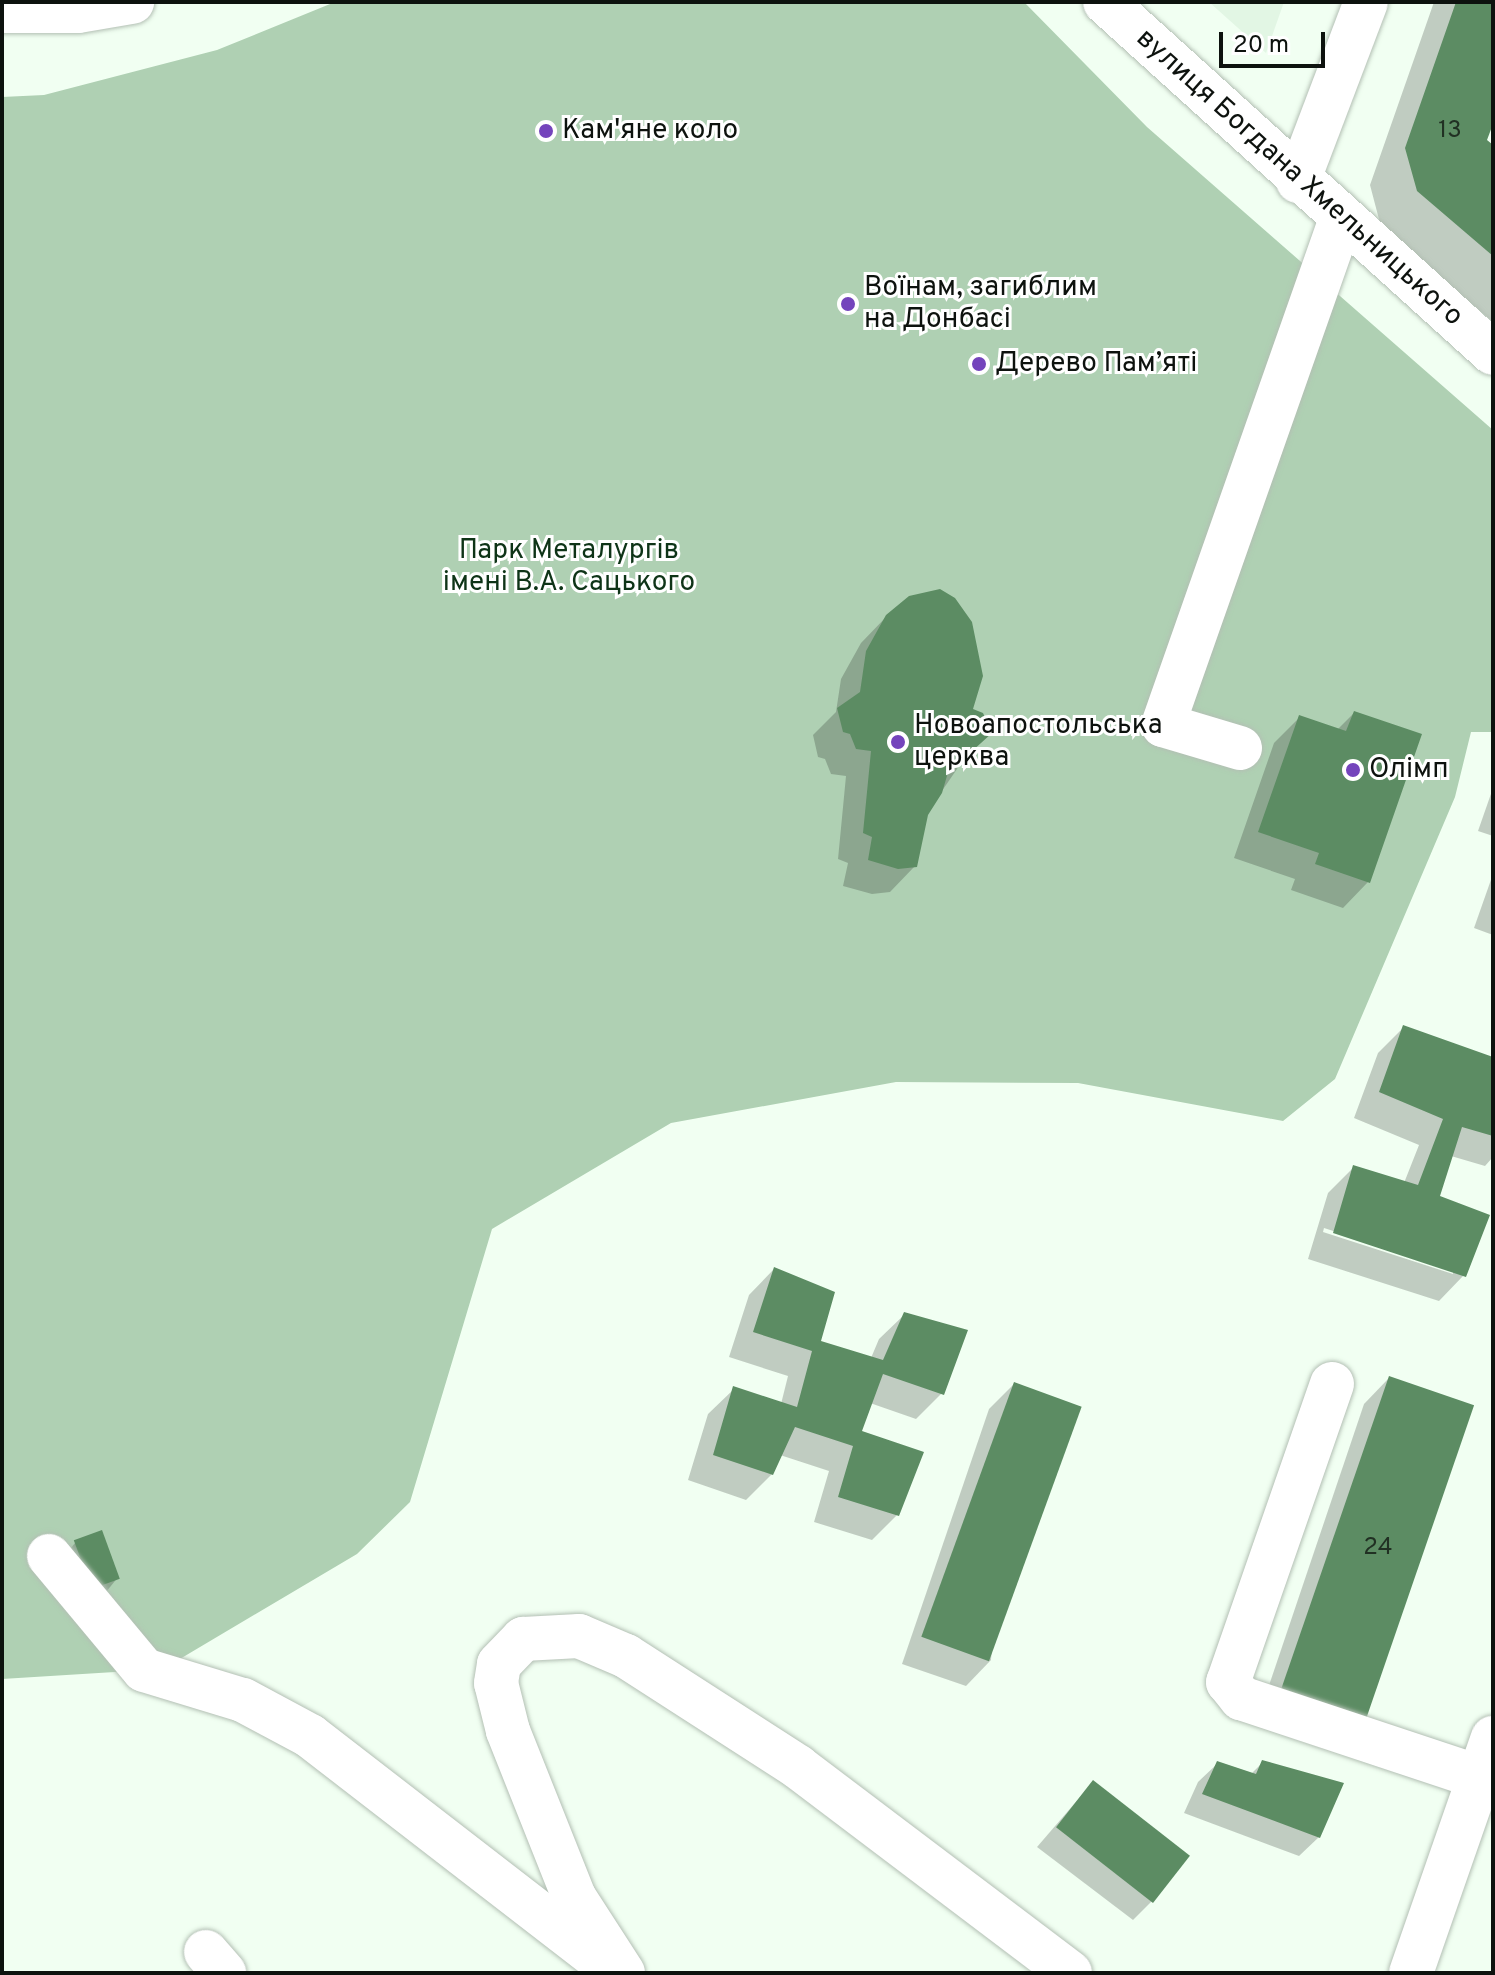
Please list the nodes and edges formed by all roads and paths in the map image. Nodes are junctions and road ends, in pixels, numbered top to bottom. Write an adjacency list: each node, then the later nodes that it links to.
1 (132, 2): 4 (street)
2 (1105, 2): 5 (street, вулиця Богдана Хмельницького)
3 (1366, 2): 5 (street)
4 (2, 11)
5 (1298, 181): 6 (street, вулиця Богдана Хмельницького)
6 (1341, 219): 7 (street, вулиця Богдана Хмельницького); 8 (street)
7 (1493, 353)
8 (1240, 748)
9 (1332, 1384): 11 (street)
10 (49, 1556): 12 (street)
11 (1484, 1781): 14 (street)
12 (620, 1973): 13 (street)
13 (1070, 1973)
14 (1411, 1973)

